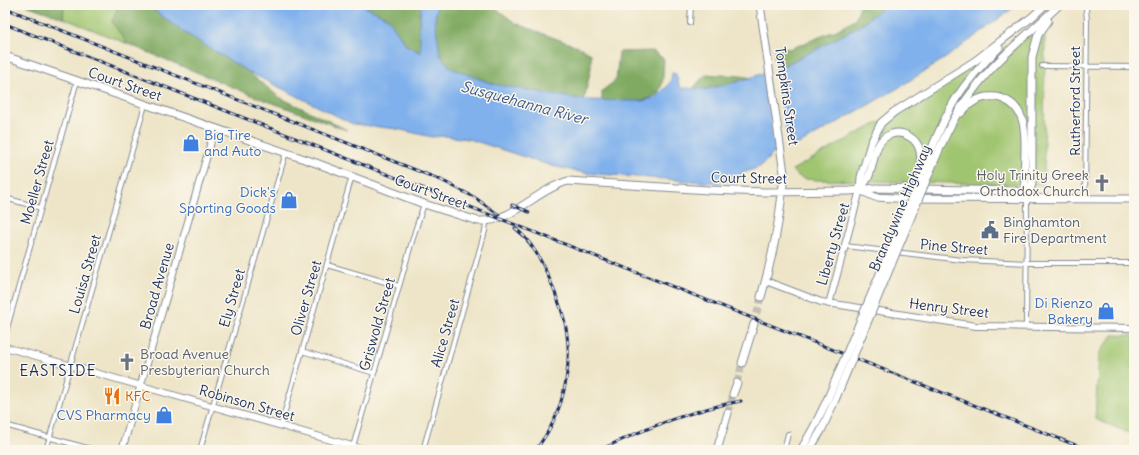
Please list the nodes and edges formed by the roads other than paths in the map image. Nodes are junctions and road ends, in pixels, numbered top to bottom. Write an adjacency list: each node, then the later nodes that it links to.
1 (691, 5): 7 (street)
2 (760, 5): 20 (main road, Tompkins Street)
3 (1045, 5): 6 (main road, Brandywine Highway)
4 (1060, 5): 15 (main road, Brandywine Highway); 22 (main road)
5 (1084, 5): 10 (street, Rutherford Street)
6 (1032, 17): 18 (main road, Brandywine Highway); 19 (main road)
7 (690, 23)
8 (5, 56): 12 (main road, Court Street)
9 (1042, 66): 10 (street)
10 (1086, 66): 11 (street); 23 (street, Rutherford Street)
11 (1134, 67)
12 (77, 82): 13 (main road, Court Street); 26 (street, Moeller Street)
13 (145, 105): 14 (main road, Court Street); 43 (street, Louisa Street)
14 (214, 128): 16 (main road, Court Street); 46 (street, Broad Avenue)
15 (939, 148): 18 (main road, Brandywine Highway); 22 (main road)
16 (286, 152): 17 (main road, Court Street); 48 (street, Ely Street)
17 (352, 176): 25 (main road, Court Street); 31 (street, Oliver Street)
18 (924, 176): 19 (main road); 63 (main road, Brandywine Highway, bridge); 64 (main road, Brandywine Highway, bridge)
19 (860, 190): 20 (main road, Court Street); 22 (main road, Court Street); 28 (street, Liberty Street)
20 (783, 192): 27 (main road, Court Street); 32 (main road, Tompkins Street)
21 (5, 198): 26 (street)
22 (1027, 198): 23 (main road, Court Street); 30 (street)
23 (1085, 198): 24 (main road, Court Street)
24 (1134, 199)
25 (424, 204): 27 (main road, Court Street); 33 (street, Griswold Street)
26 (41, 208): 39 (street, Moeller Street)
27 (486, 222): 60 (street, Alice Street)
28 (845, 246): 30 (street, Pine Street); 35 (street, Liberty Street)
29 (1134, 262): 30 (street, Pine Street)
30 (1027, 263): 37 (street)
31 (326, 265): 33 (street); 41 (street, Oliver Street)
32 (766, 281): 34 (main road, Tompkins Street); 35 (street, Henry Street)
33 (399, 286): 44 (street, Griswold Street)
34 (761, 297)
35 (829, 304): 37 (street, Henry Street)
36 (754, 324): 42 (main road)
37 (1026, 327): 38 (street, Henry Street)
38 (1134, 328)
39 (5, 335)
40 (5, 347): 43 (street, Robinson Street)
41 (302, 351): 44 (street); 51 (street, Oliver Street)
42 (742, 362)
43 (71, 366): 46 (street, Robinson Street); 53 (street, Louisa Street)
44 (374, 373): 54 (street, Griswold Street)
45 (736, 383): 47 (main road)
46 (140, 385): 48 (street, Robinson Street); 57 (street, Broad Avenue)
47 (733, 394)
48 (213, 406): 51 (street, Robinson Street); 58 (street, Ely Street)
49 (728, 413): 61 (main road)
50 (5, 425): 53 (street)
51 (281, 426): 54 (street, Robinson Street)
52 (788, 434): 62 (street)
53 (50, 437): 55 (street, Louisa Street); 56 (street)
54 (353, 448): 59 (street, Robinson Street)
55 (46, 450)
56 (94, 450)
57 (122, 450)
58 (200, 450)
59 (366, 450)
60 (422, 450)
61 (717, 450)
62 (784, 450)
63 (801, 450)
64 (809, 450)

